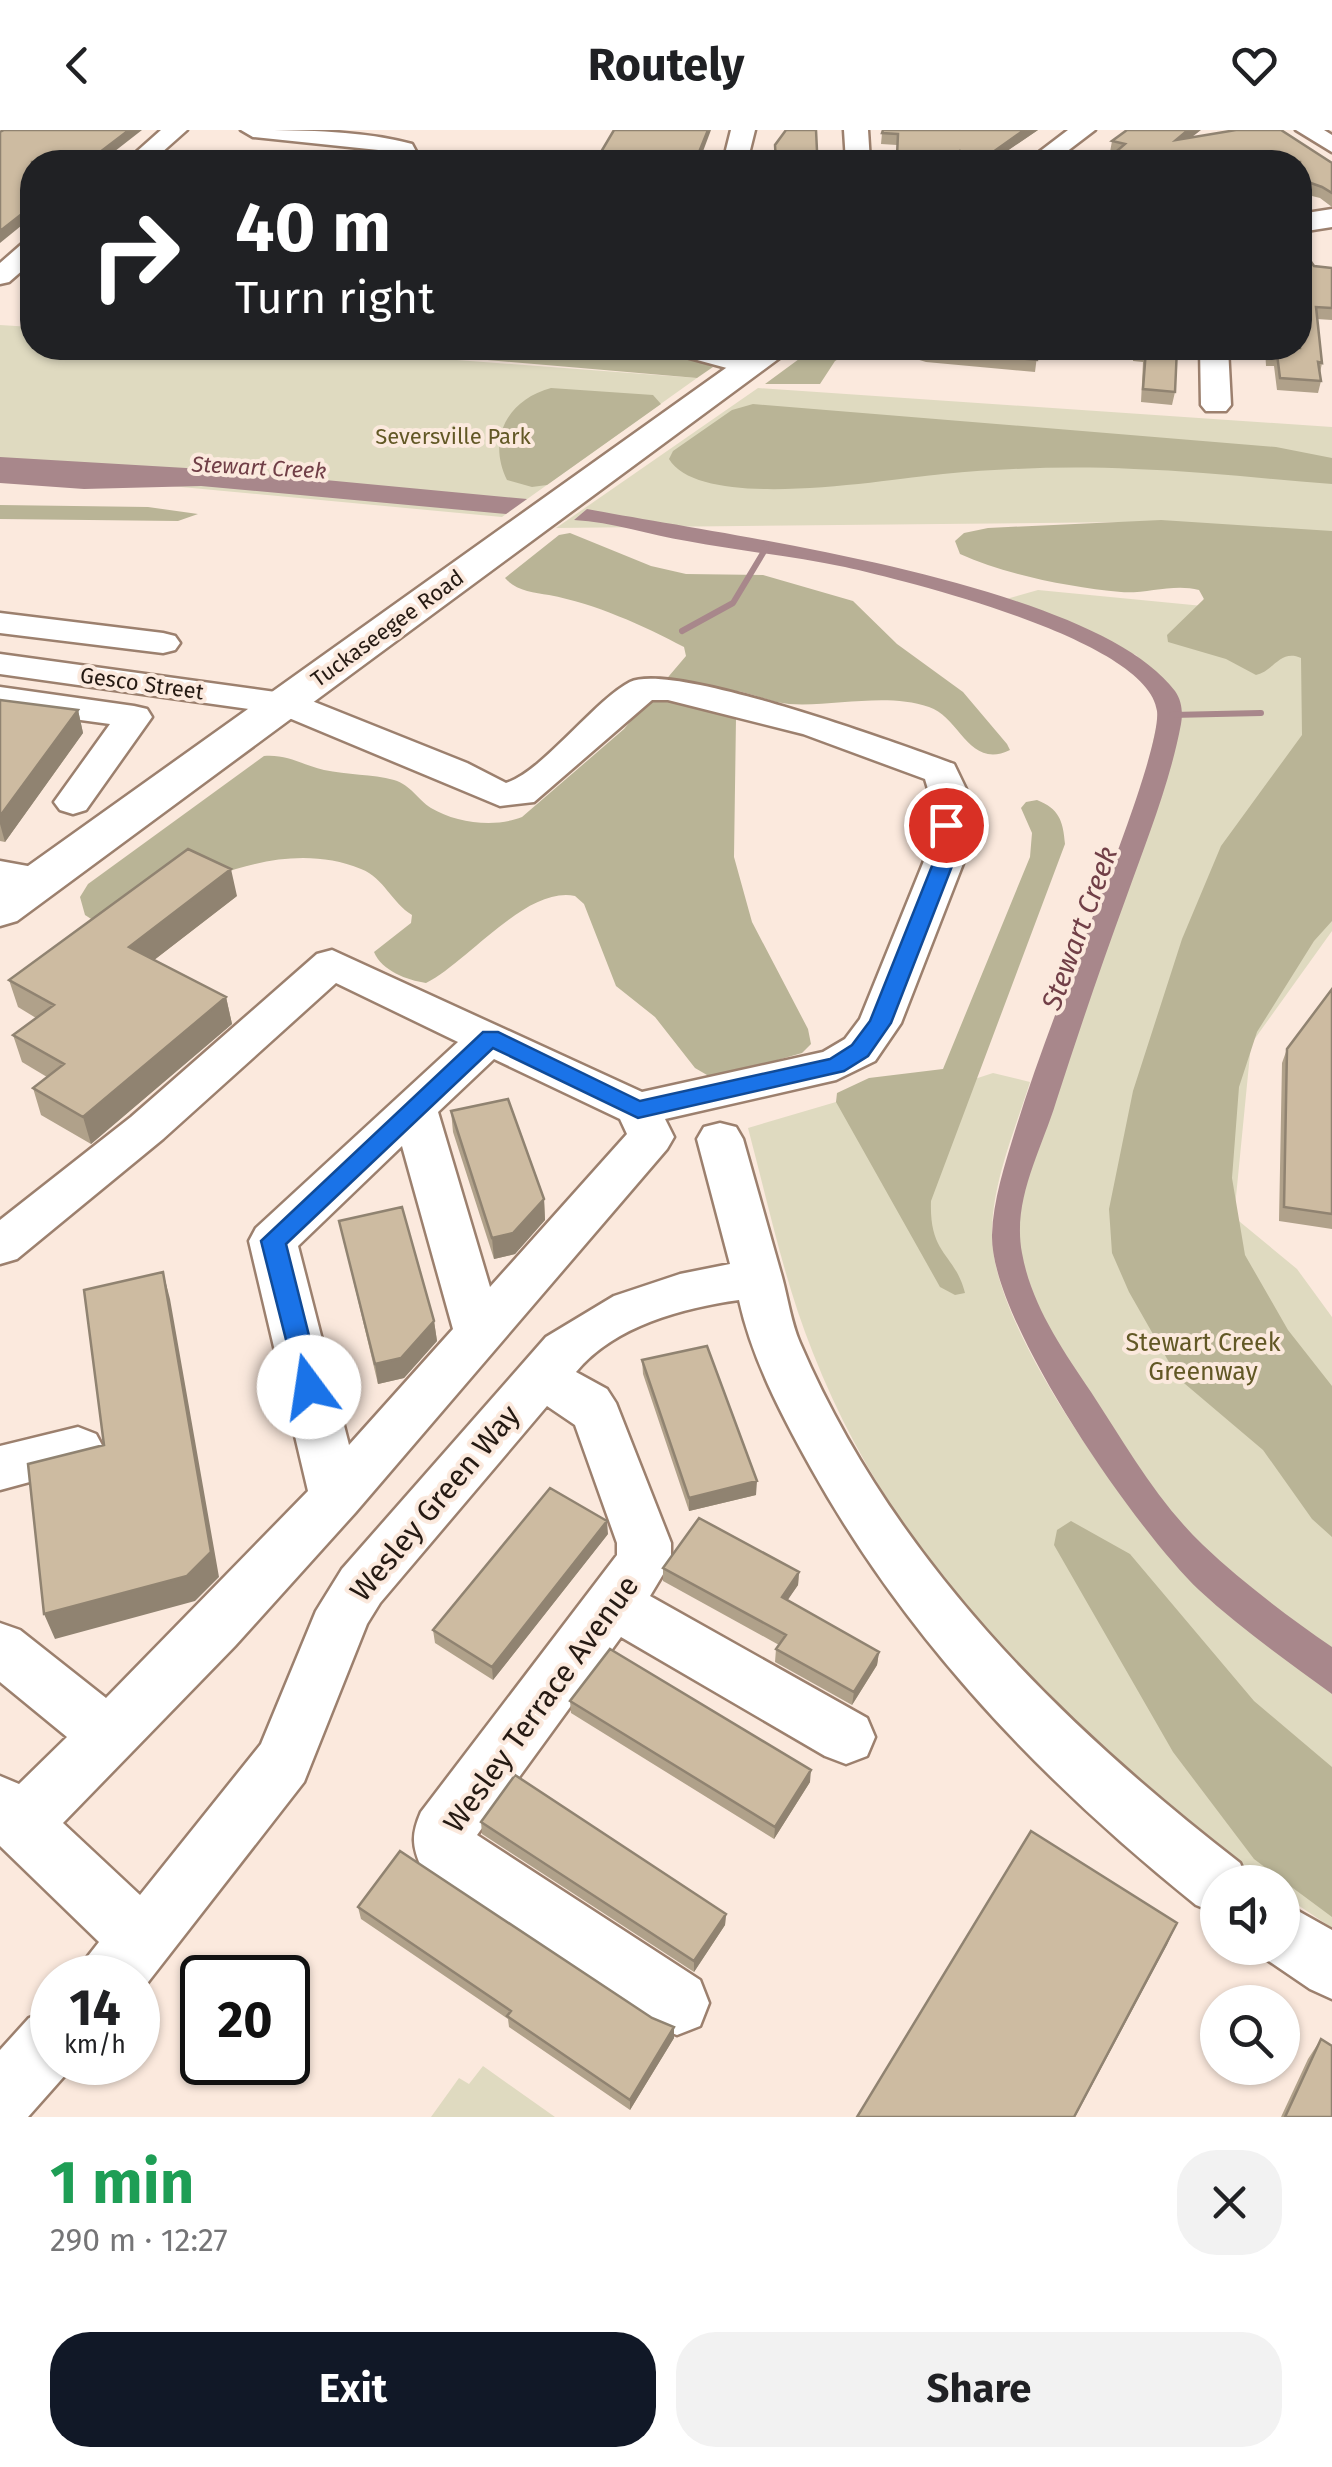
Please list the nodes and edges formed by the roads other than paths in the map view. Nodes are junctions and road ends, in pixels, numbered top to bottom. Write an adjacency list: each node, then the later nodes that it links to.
1 (175, 130): 6 (street)
2 (252, 130): 7 (street)
3 (1083, 130): 8 (street)
4 (1308, 130): 5 (street)
5 (1332, 145)
6 (151, 150)
7 (404, 150)
8 (1055, 150)
9 (20, 261): 10 (street)
10 (0, 276)
11 (1214, 360): 13 (street)
12 (754, 363): 18 (main road, Tuckaseegee Road)
13 (1216, 406)
14 (0, 623): 15 (street)
15 (163, 642)
16 (0, 664): 18 (street, Gesco Street)
17 (0, 698): 19 (street)
18 (284, 703): 20 (main road, Tuckaseegee Road); 24 (street, Gesco Street)
19 (73, 802)
20 (20, 877): 21 (main road, Tuckaseegee Road)
21 (0, 910)
22 (490, 1037): 23 (street); 24 (street); 26 (street)
23 (414, 1108): 28 (street); 32 (street)
24 (638, 1110): 28 (street)
25 (720, 1139): 27 (street)
26 (0, 1246)
27 (758, 1279): 29 (street, Wesley Green Way); 38 (street)
28 (480, 1334): 32 (street)
29 (542, 1378): 33 (street, Wesley Terrace Avenue); 41 (street, Wesley Green Way)
30 (78, 1449): 31 (street)
31 (0, 1468)
32 (336, 1497): 35 (street)
33 (614, 1604): 36 (street); 43 (street, Wesley Terrace Avenue)
34 (0, 1648): 35 (street)
35 (109, 1736): 37 (street)
36 (846, 1736)
37 (10, 1815): 40 (street)
38 (1200, 1871)
39 (1300, 1946): 42 (street)
40 (124, 1955)
41 (130, 1955)
42 (1332, 1968)
43 (677, 2004)
44 (30, 2066): 45 (street)
45 (0, 2099)

